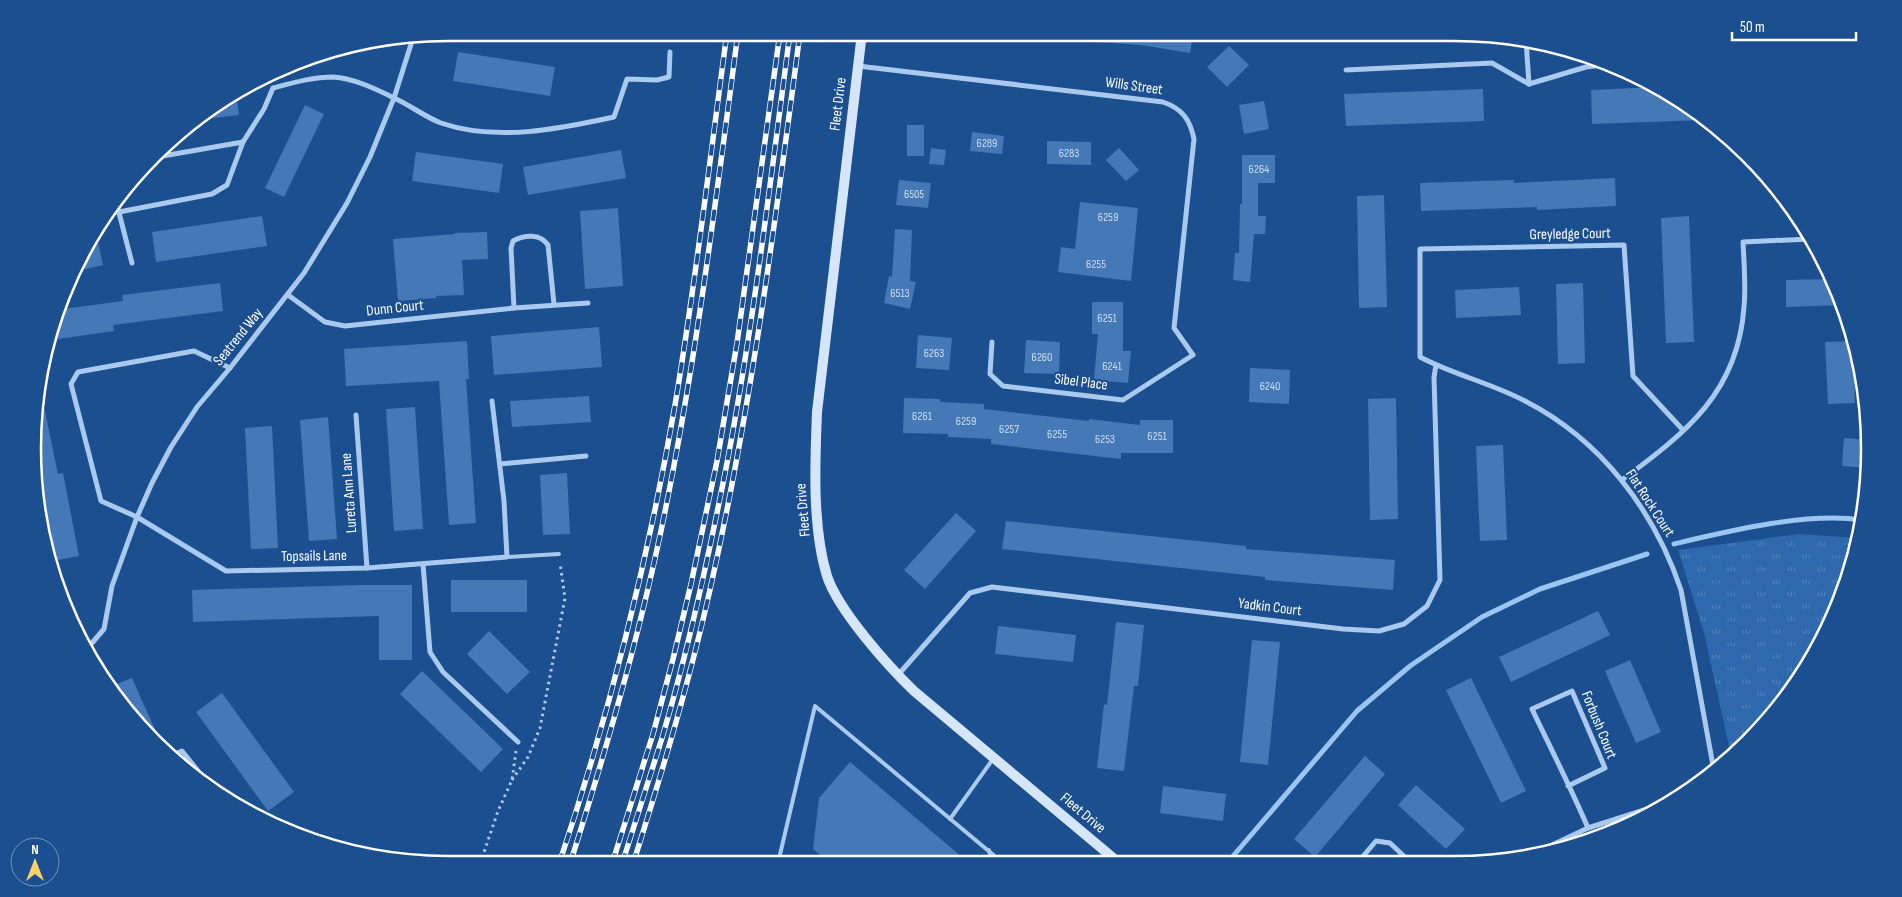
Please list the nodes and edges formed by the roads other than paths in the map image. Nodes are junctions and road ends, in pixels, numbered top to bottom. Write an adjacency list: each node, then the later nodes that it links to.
1 (861, 41): 5 (street, Fleet Drive)
2 (411, 43): 9 (street, Seatrend Way)
3 (1526, 48): 8 (street)
4 (670, 52): 9 (street)
5 (858, 66): 20 (street, Wills Street); 36 (street, Fleet Drive)
6 (1593, 66): 8 (street)
7 (1346, 70): 8 (street)
8 (1528, 84)
9 (394, 98): 10 (street); 15 (street, Seatrend Way)
10 (243, 142): 11 (street); 12 (street)
11 (167, 155)
12 (119, 212): 14 (street)
13 (1803, 239): 26 (street)
14 (132, 263)
15 (288, 295): 18 (street, Dunn Court); 23 (street, Seatrend Way)
16 (588, 303): 17 (street, Dunn Court)
17 (554, 304): 18 (street, Dunn Court); 18 (street)
18 (514, 308)
19 (992, 342): 20 (street, Sibel Place)
20 (1193, 355)
21 (1420, 357): 22 (street, Flat Rock Court); 26 (street, Greyledge Court)
22 (1436, 365): 29 (street, Flat Rock Court); 36 (street, Yadkin Court)
23 (230, 368): 30 (street, Seatrend Way); 30 (street, Topsails Lane)
24 (492, 401): 28 (street)
25 (356, 415): 34 (street, Lureta Ann Lane)
26 (1683, 430): 29 (street)
27 (586, 456): 28 (street)
28 (500, 464): 32 (street)
29 (1622, 480): 40 (street, Flat Rock Court)
30 (137, 517): 34 (street, Topsails Lane); 35 (street, Seatrend Way)
31 (559, 554): 32 (lane)
32 (507, 558): 33 (street, Topsails Lane)
33 (423, 564): 34 (street, Topsails Lane); 37 (street)
34 (367, 568)
35 (91, 644)
36 (898, 675): 39 (street, Fleet Drive)
37 (518, 742)
38 (178, 753): 41 (street)
39 (994, 757): 44 (lane); 51 (street, Fleet Drive)
40 (1712, 763)
41 (195, 767)
42 (1568, 786): 42 (street, Forbush Court); 45 (street, Forbush Court)
43 (1637, 812): 45 (street)
44 (950, 819): 47 (lane); 48 (lane)
45 (1588, 828): 46 (street)
46 (1558, 842)
47 (988, 850): 49 (lane); 50 (lane)
48 (780, 856)
49 (990, 856)
50 (995, 856)
51 (1111, 856)
52 (1363, 856): 53 (street)
53 (1403, 856)

